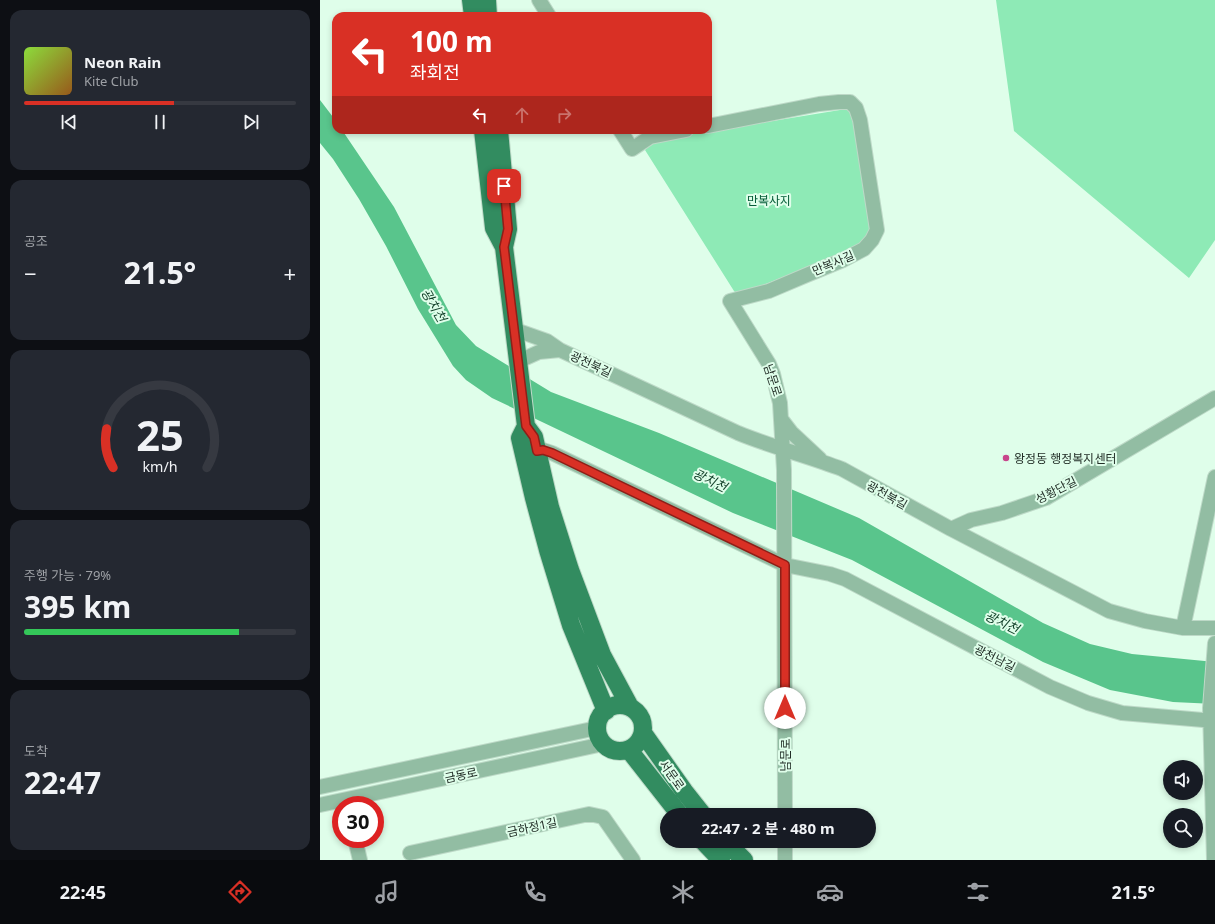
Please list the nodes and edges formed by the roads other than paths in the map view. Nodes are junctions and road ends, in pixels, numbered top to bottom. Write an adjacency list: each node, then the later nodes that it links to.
1 (471, 0): 4 (main road)
2 (487, 0): 5 (main road)
3 (539, 0): 6 (street)
4 (472, 12)
5 (488, 12)
6 (546, 12)
7 (712, 125): 13 (street, 만복사길)
8 (484, 134): 12 (main road)
9 (499, 134): 12 (main road)
10 (623, 134): 11 (street)
11 (665, 134)
12 (504, 247): 14 (main road)
13 (730, 301): 18 (street, 남문로)
14 (513, 329): 15 (street, 광천북길); 16 (main road)
15 (560, 350): 16 (street, 광천북길); 20 (street, 광천북길)
16 (518, 364): 19 (main road)
17 (1215, 398): 24 (street, 성황단길)
18 (781, 419): 20 (street, 남문로); 22 (street)
19 (526, 426): 21 (main road); 26 (main road)
20 (783, 449): 22 (street, 광천북길); 25 (street, 남문로)
21 (537, 451): 25 (street, 광천남길); 26 (main road)
22 (823, 462): 24 (street, 광천북길)
23 (1215, 477): 27 (street)
24 (951, 529): 27 (street, 광천북길)
25 (785, 558): 32 (street, 광천남길); 42 (street, 남문로)
26 (562, 572): 30 (main road); 31 (main road)
27 (1183, 628): 28 (street, 광천북길)
28 (1215, 628)
29 (1215, 643): 32 (street)
30 (630, 707): 31 (main road); 33 (main road)
31 (606, 711): 34 (main road)
32 (1212, 717): 51 (street)
33 (643, 733): 35 (main road); 41 (main road, 서문로)
34 (600, 736): 35 (main road); 36 (street, 금동로); 37 (street, 금동로)
35 (629, 750): 40 (main road, 서문로)
36 (320, 787)
37 (372, 796)
38 (332, 804): 39 (street, 금동로)
39 (320, 805)
40 (675, 808)
41 (697, 808)
42 (785, 808)
43 (357, 848): 47 (street)
44 (710, 848): 49 (main road)
45 (732, 848): 50 (main road)
46 (410, 854): 48 (street, 금하정1길)
47 (360, 860)
48 (633, 860)
49 (721, 860)
50 (744, 860)
51 (1214, 860)

